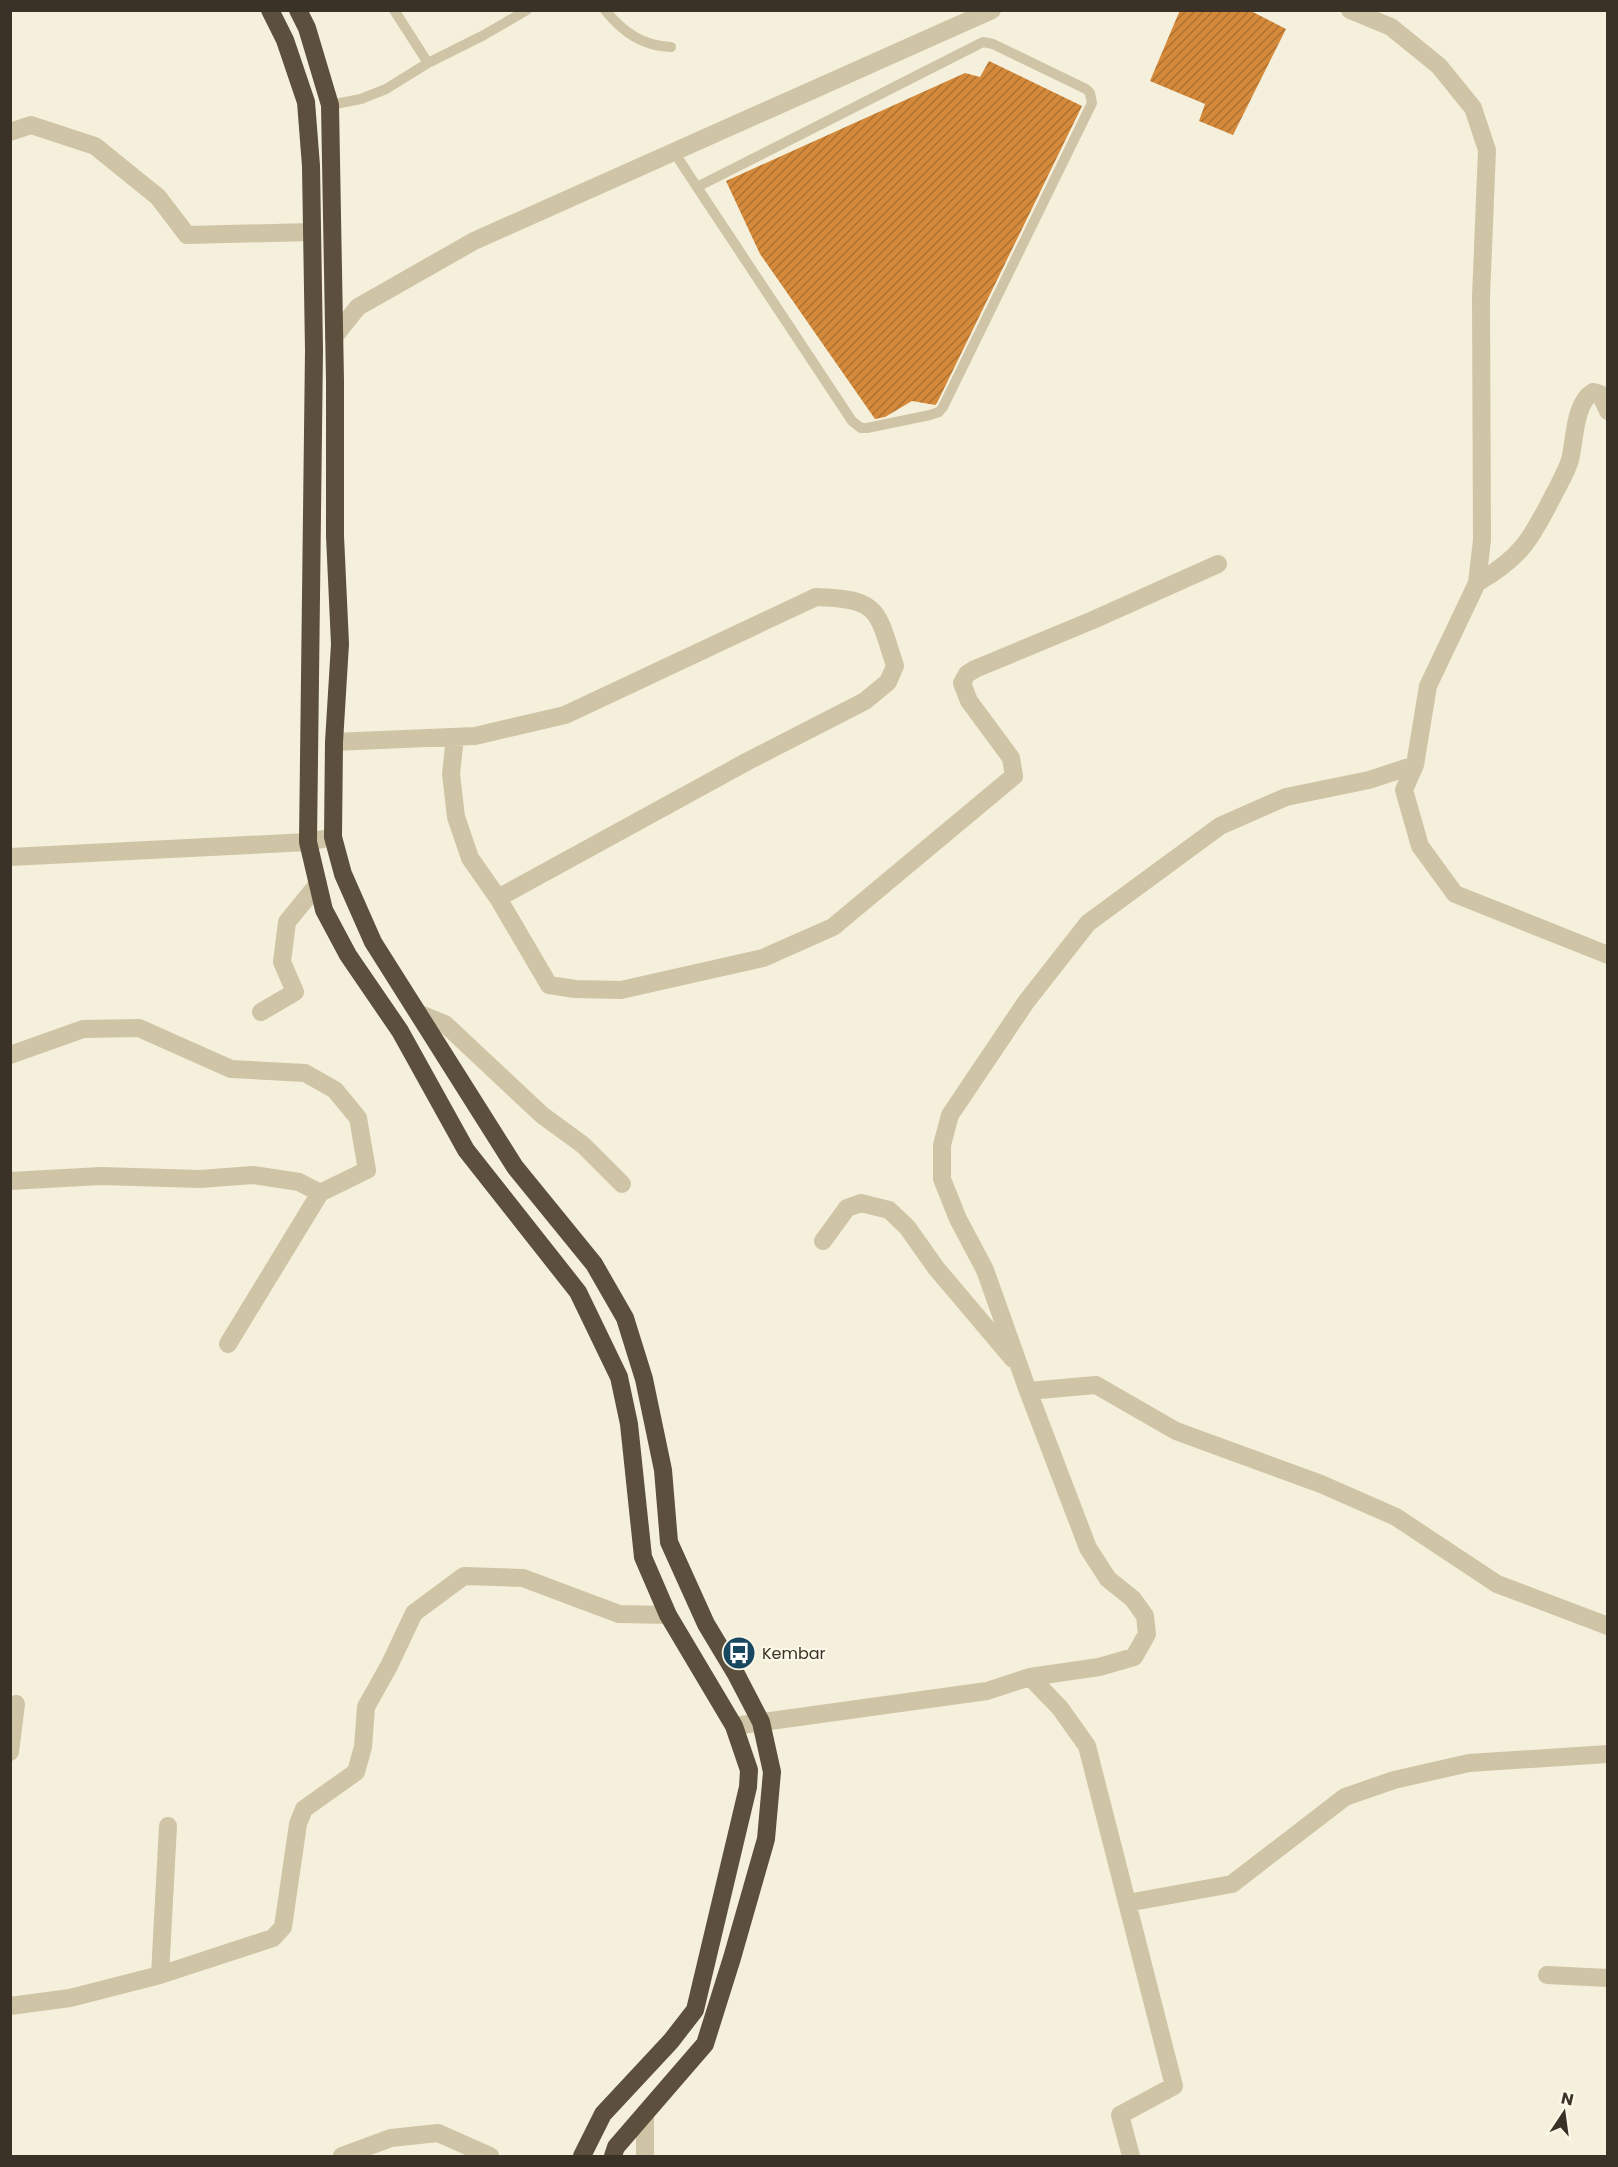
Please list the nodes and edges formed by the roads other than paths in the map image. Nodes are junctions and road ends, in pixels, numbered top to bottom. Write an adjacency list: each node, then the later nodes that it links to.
1 (270, 10): 14 (highway)
2 (298, 10): 10 (highway)
3 (394, 10): 9 (lane)
4 (527, 10): 9 (lane)
5 (605, 10): 8 (lane)
6 (992, 10): 12 (street)
7 (1350, 10): 18 (street)
8 (671, 47)
9 (428, 63): 10 (lane)
10 (330, 105): 15 (highway)
11 (10, 132): 14 (street)
12 (674, 152): 13 (lane); 15 (street)
13 (697, 187): 13 (lane)
14 (311, 232): 23 (highway)
15 (334, 337): 20 (highway)
16 (1608, 411): 18 (street)
17 (1218, 564): 26 (street)
18 (1478, 583): 21 (street)
19 (455, 737): 20 (street); 26 (street); 26 (street)
20 (334, 742): 22 (highway)
21 (1415, 765): 27 (street); 36 (street)
22 (333, 837): 23 (street); 29 (highway)
23 (308, 842): 24 (street); 25 (highway)
24 (10, 857)
25 (318, 884): 28 (street); 38 (highway)
26 (498, 898)
27 (1608, 955)
28 (261, 1012)
29 (418, 1012): 32 (street); 42 (highway)
30 (10, 1055): 33 (street)
31 (10, 1181): 33 (street)
32 (622, 1184)
33 (320, 1192): 35 (street)
34 (823, 1241): 36 (street)
35 (228, 1344)
36 (1020, 1367): 37 (street)
37 (1028, 1391): 39 (street); 40 (street)
38 (668, 1615): 43 (highway); 48 (street)
39 (1608, 1626)
40 (1030, 1677): 42 (street); 47 (street)
41 (16, 1704): 44 (street)
42 (761, 1722): 43 (street); 52 (highway)
43 (734, 1726): 55 (highway)
44 (10, 1752)
45 (1608, 1755): 47 (street)
46 (168, 1826): 48 (street)
47 (1127, 1903): 58 (street)
48 (160, 1975): 51 (street)
49 (1547, 1975): 50 (street)
50 (1608, 1978)
51 (10, 2006)
52 (645, 2113): 56 (highway); 57 (street)
53 (342, 2157): 54 (street)
54 (490, 2157)
55 (582, 2157)
56 (613, 2157)
57 (645, 2157)
58 (1131, 2157)

